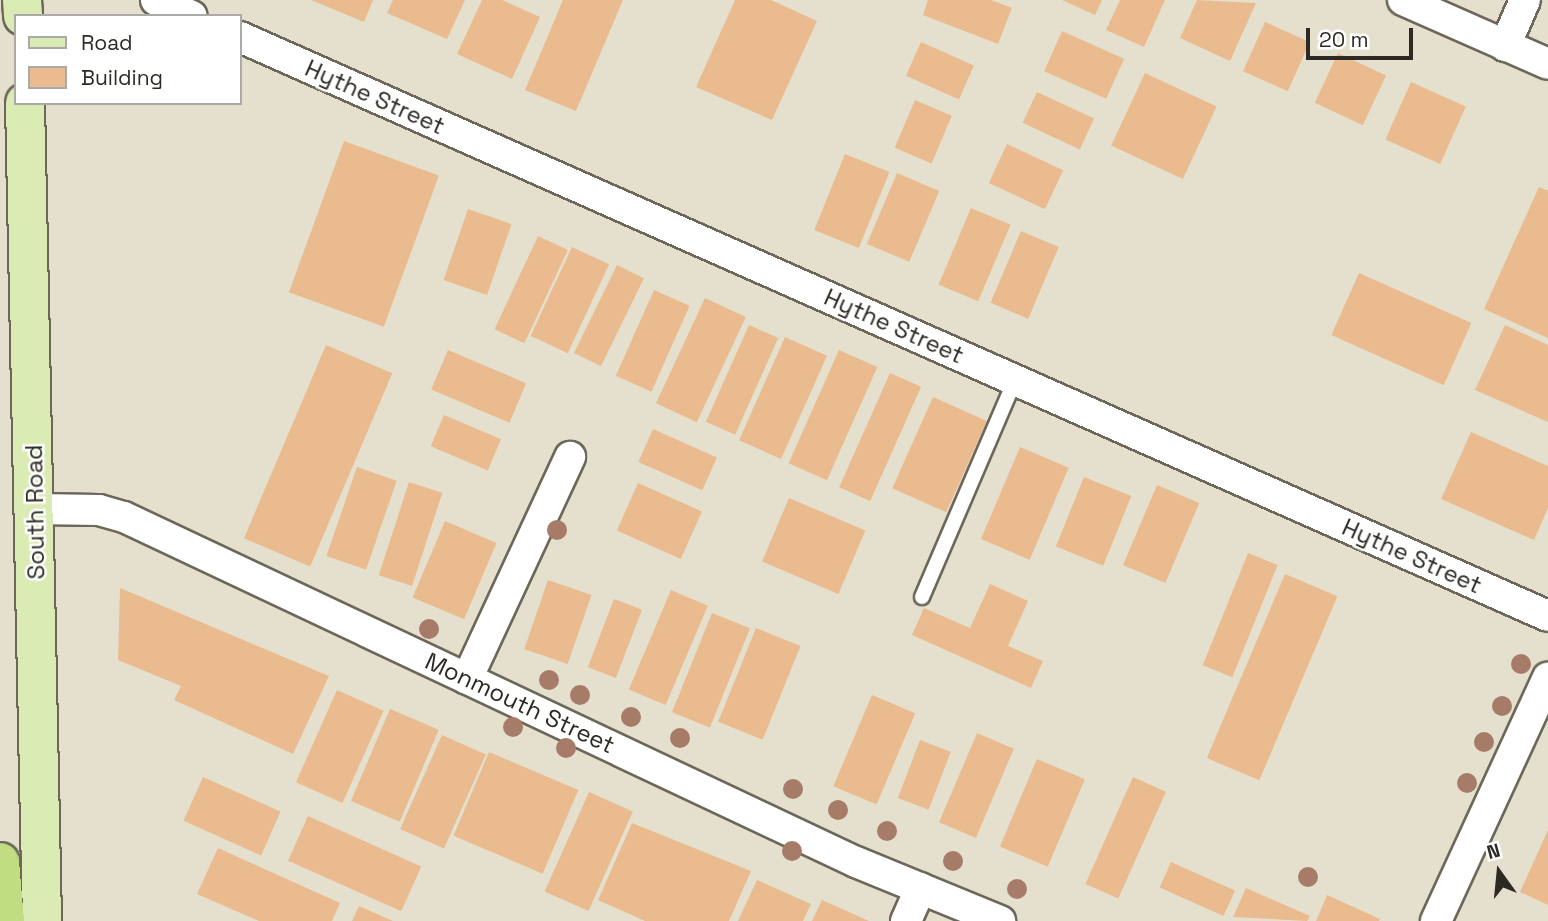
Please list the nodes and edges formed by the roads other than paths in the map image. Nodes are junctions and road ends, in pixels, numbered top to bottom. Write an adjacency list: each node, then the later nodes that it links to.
1 (156, 0): 4 (street)
2 (1403, 0): 6 (street)
3 (1525, 0): 6 (street)
4 (188, 14)
5 (242, 38): 9 (street, Hythe Street)
6 (1506, 46): 7 (street)
7 (1548, 64)
8 (25, 105): 11 (main road, South Road)
9 (1015, 380): 12 (lane); 13 (street, Hythe Street)
10 (570, 457): 15 (street)
11 (35, 509): 15 (street, Monmouth Street); 19 (main road, South Road)
12 (922, 597)
13 (1548, 616)
14 (1548, 677): 22 (street)
15 (467, 679): 17 (street, Monmouth Street)
16 (0, 862): 18 (highway)
17 (921, 888): 20 (street); 21 (street, Monmouth Street)
18 (5, 921)
19 (42, 921)
20 (906, 921)
21 (1000, 921)
22 (1436, 921)

